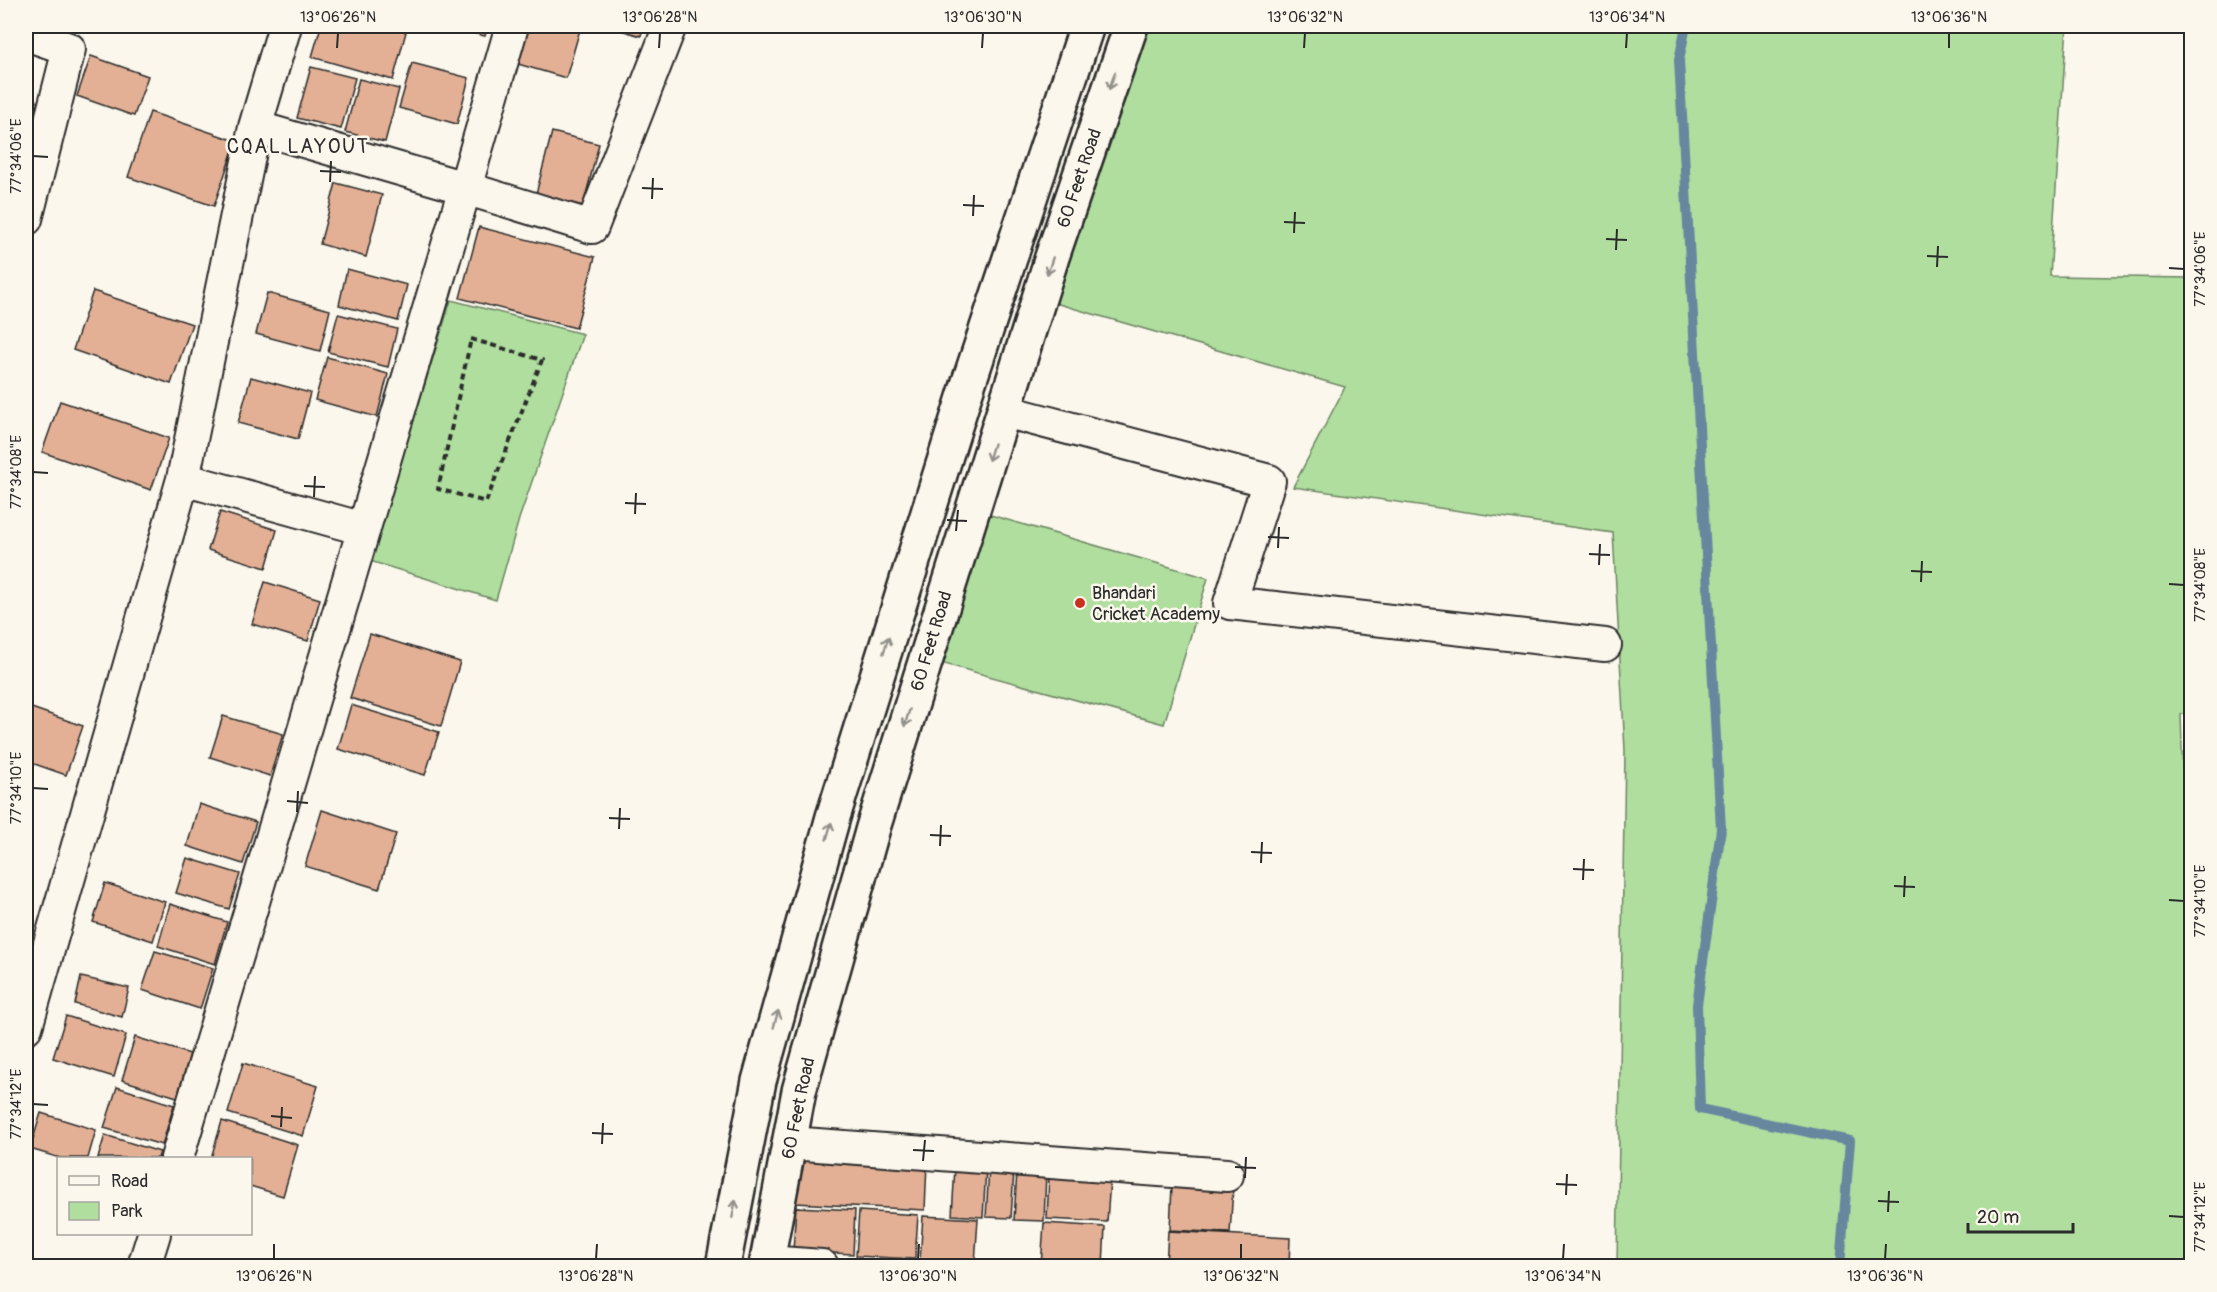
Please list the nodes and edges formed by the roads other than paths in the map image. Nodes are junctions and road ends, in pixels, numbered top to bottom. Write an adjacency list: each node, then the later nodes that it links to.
1 (285, 26): 8 (street)
2 (512, 26): 9 (street)
3 (670, 26): 9 (street)
4 (1087, 26): 22 (street, one-way to 4)
5 (1131, 26): 11 (street, 60 Feet Road, one-way to 11)
6 (26, 34): 7 (street)
7 (72, 37): 10 (street)
8 (255, 127): 9 (street); 12 (street)
9 (465, 188): 13 (street)
10 (26, 219)
11 (1004, 411): 14 (street); 16 (street, 60 Feet Road, one-way to 16)
12 (183, 479): 13 (street); 15 (street)
13 (364, 529): 17 (street)
14 (1605, 645)
15 (26, 1027)
16 (790, 1143): 18 (street); 20 (street, 60 Feet Road)
17 (177, 1157)
18 (1227, 1174)
19 (153, 1235): 21 (street)
20 (766, 1264): 23 (street)
21 (144, 1266)
22 (723, 1266)
23 (822, 1266)

